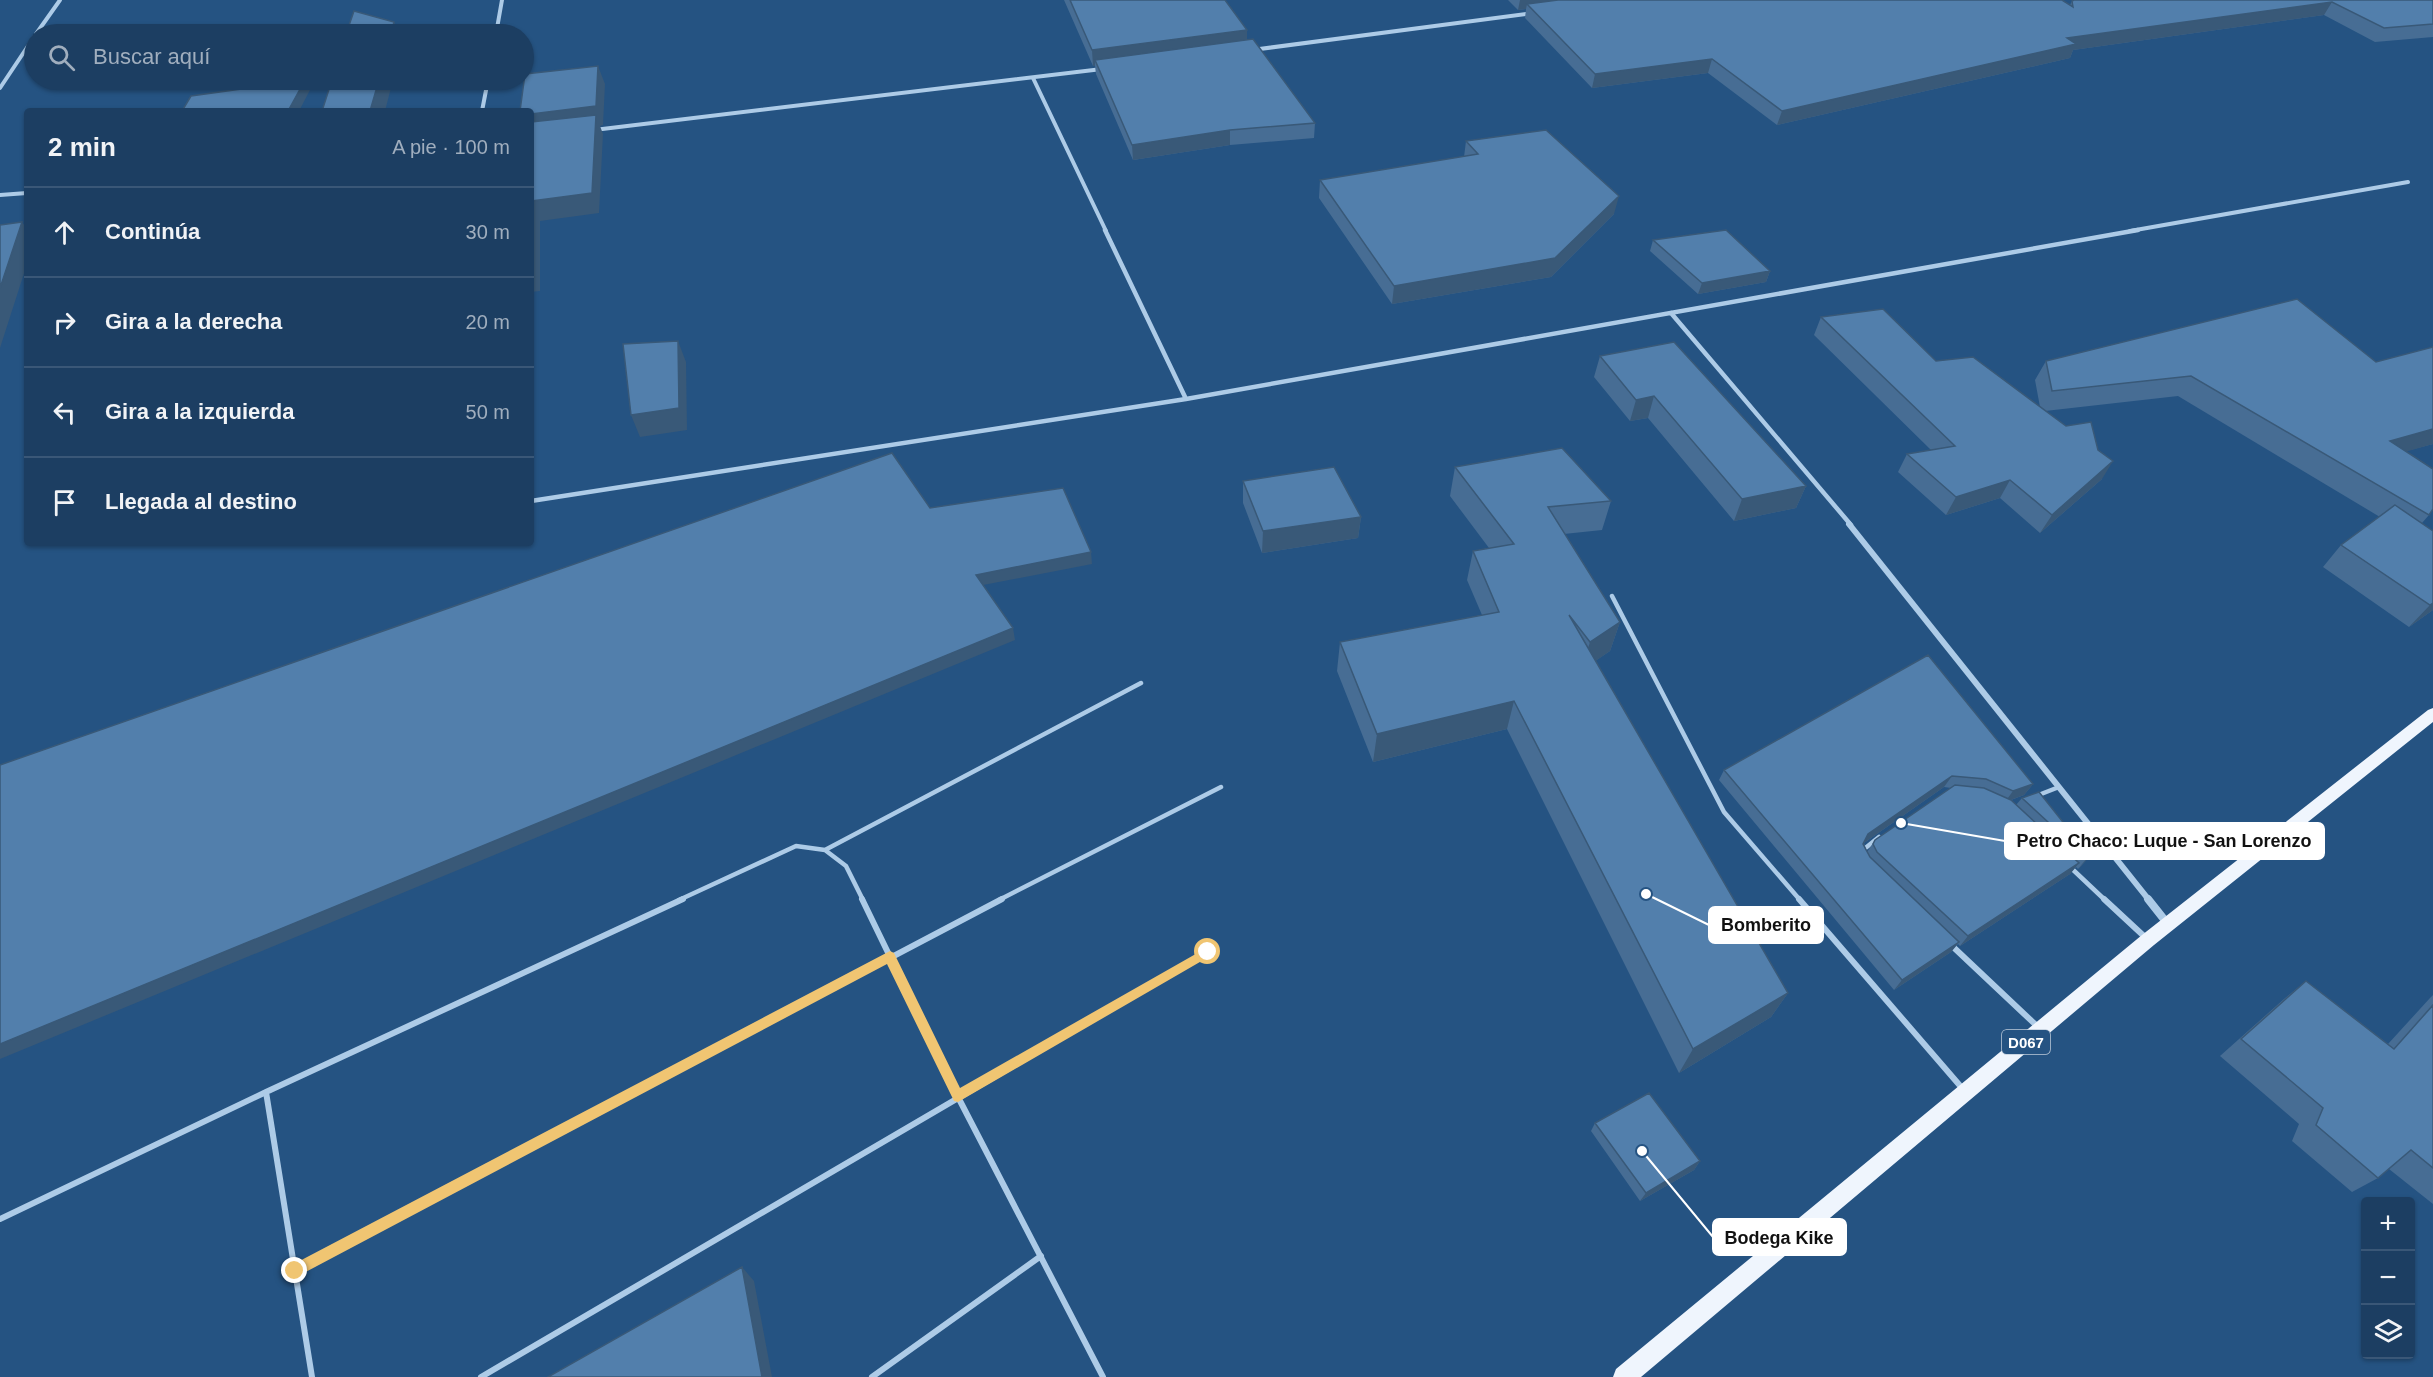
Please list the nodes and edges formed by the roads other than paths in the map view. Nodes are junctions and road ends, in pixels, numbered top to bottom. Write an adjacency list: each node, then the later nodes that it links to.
1 (60, 0): 4 (street)
2 (502, 0): 5 (street)
3 (1536, 12): 6 (street)
4 (43, 24)
5 (498, 24)
6 (1244, 51)
7 (24, 52): 10 (street)
8 (1103, 69): 9 (street)
9 (1033, 78): 13 (street); 18 (street)
10 (0, 88)
11 (486, 90): 12 (street)
12 (483, 108)
13 (589, 131)
14 (2408, 182): 17 (street)
15 (24, 193): 16 (street)
16 (0, 195)
17 (1671, 313): 18 (street); 24 (street)
18 (1186, 399): 19 (street)
19 (534, 501)
20 (1612, 596): 37 (lane)
21 (1141, 683): 27 (lane)
22 (2433, 714): 30 (main road, D067)
23 (1221, 787): 34 (lane)
24 (2059, 787): 25 (lane); 30 (street)
25 (2027, 799)
26 (1883, 835): 28 (lane)
27 (825, 850): 34 (lane); 36 (lane)
28 (1862, 854)
29 (2064, 862): 32 (lane)
30 (2168, 924): 32 (main road, D067)
31 (1941, 935): 35 (lane)
32 (2148, 940): 35 (main road, D067)
33 (1208, 952): 38 (lane)
34 (890, 957): 38 (lane); 41 (lane)
35 (2041, 1030): 37 (main road, D067)
36 (266, 1092): 39 (lane); 41 (lane)
37 (1966, 1092): 46 (main road, D067)
38 (958, 1096): 40 (lane); 43 (lane)
39 (0, 1220)
40 (1041, 1256): 44 (lane); 45 (lane)
41 (295, 1271): 42 (lane)
42 (312, 1377)
43 (481, 1377)
44 (872, 1377)
45 (1103, 1377)
46 (1624, 1377)

